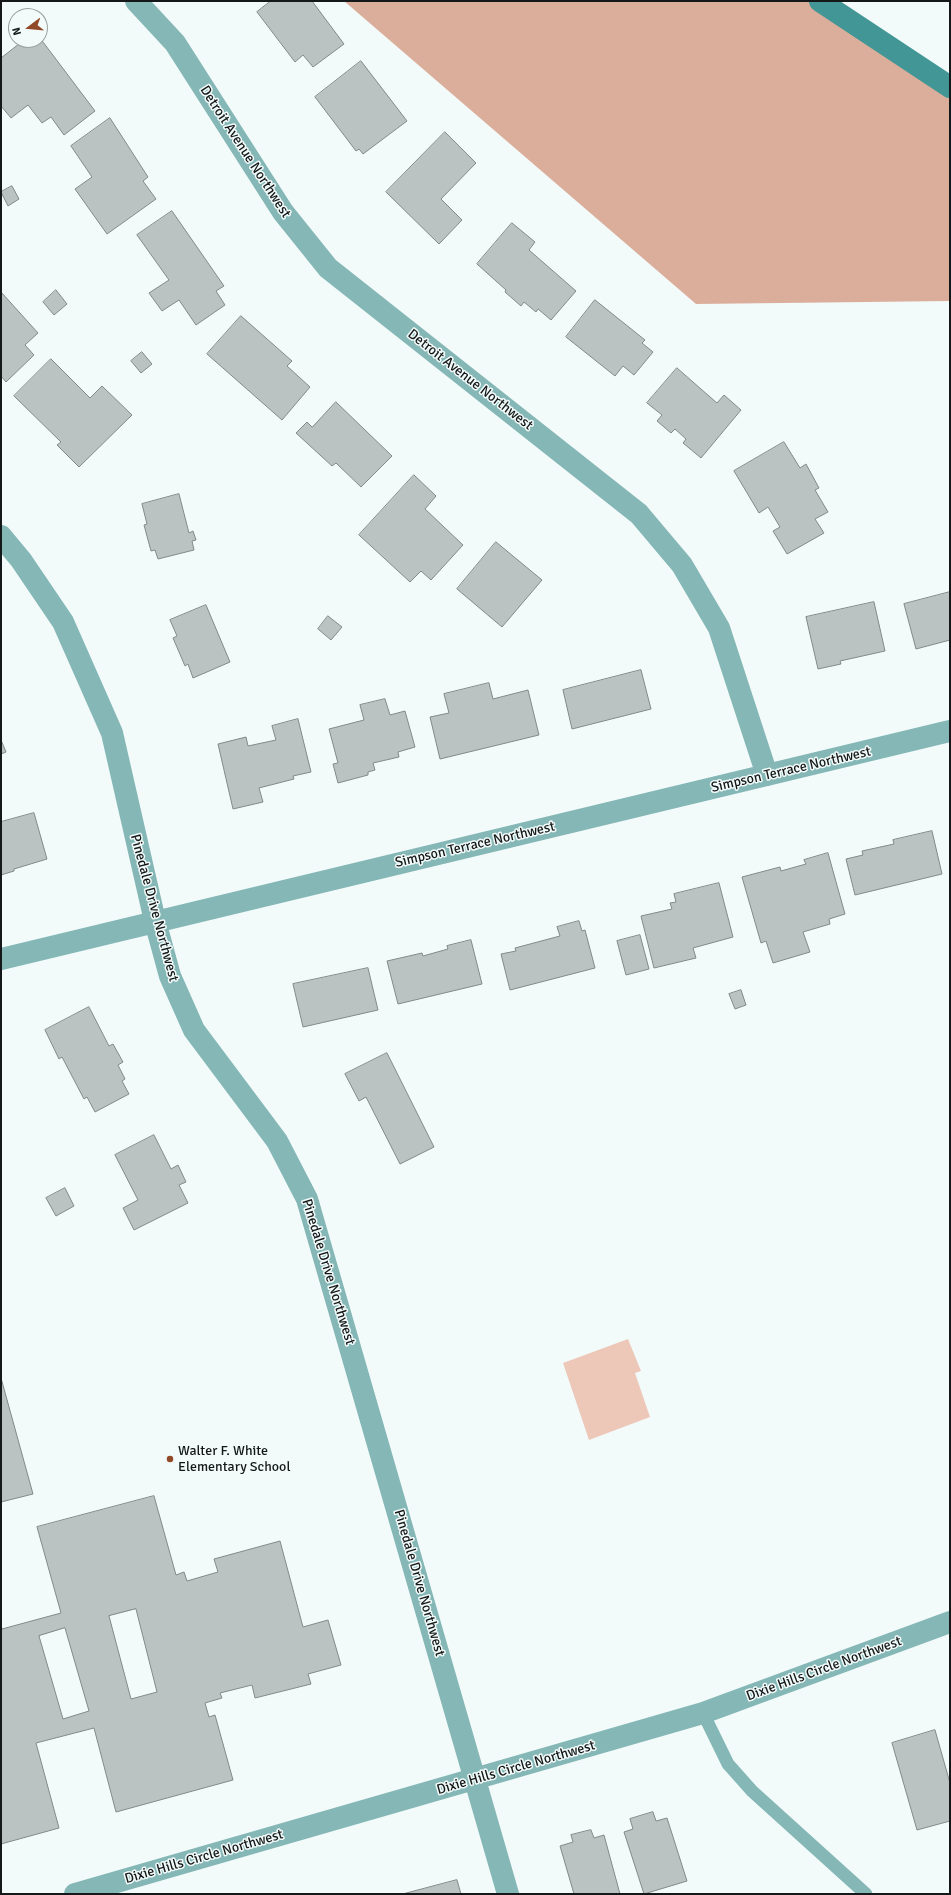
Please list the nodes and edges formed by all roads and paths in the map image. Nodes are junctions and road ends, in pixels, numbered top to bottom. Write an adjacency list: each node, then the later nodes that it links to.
1 (136, 1): 6 (street, Detroit Avenue Northwest)
2 (820, 1): 3 (main road)
3 (950, 87)
4 (1, 536): 7 (street, Pinedale Drive Northwest)
5 (950, 731): 6 (street, Simpson Terrace Northwest)
6 (767, 775): 7 (street, Simpson Terrace Northwest)
7 (155, 921): 8 (street, Simpson Terrace Northwest); 11 (street, Pinedale Drive Northwest)
8 (1, 959)
9 (950, 1622): 10 (street, Dixie Hills Circle Northwest)
10 (704, 1714): 11 (street, Dixie Hills Circle Northwest); 14 (lane)
11 (476, 1780): 12 (street, Dixie Hills Circle Northwest); 13 (street, Pinedale Drive Northwest)
12 (75, 1894)
13 (508, 1894)
14 (866, 1894)

